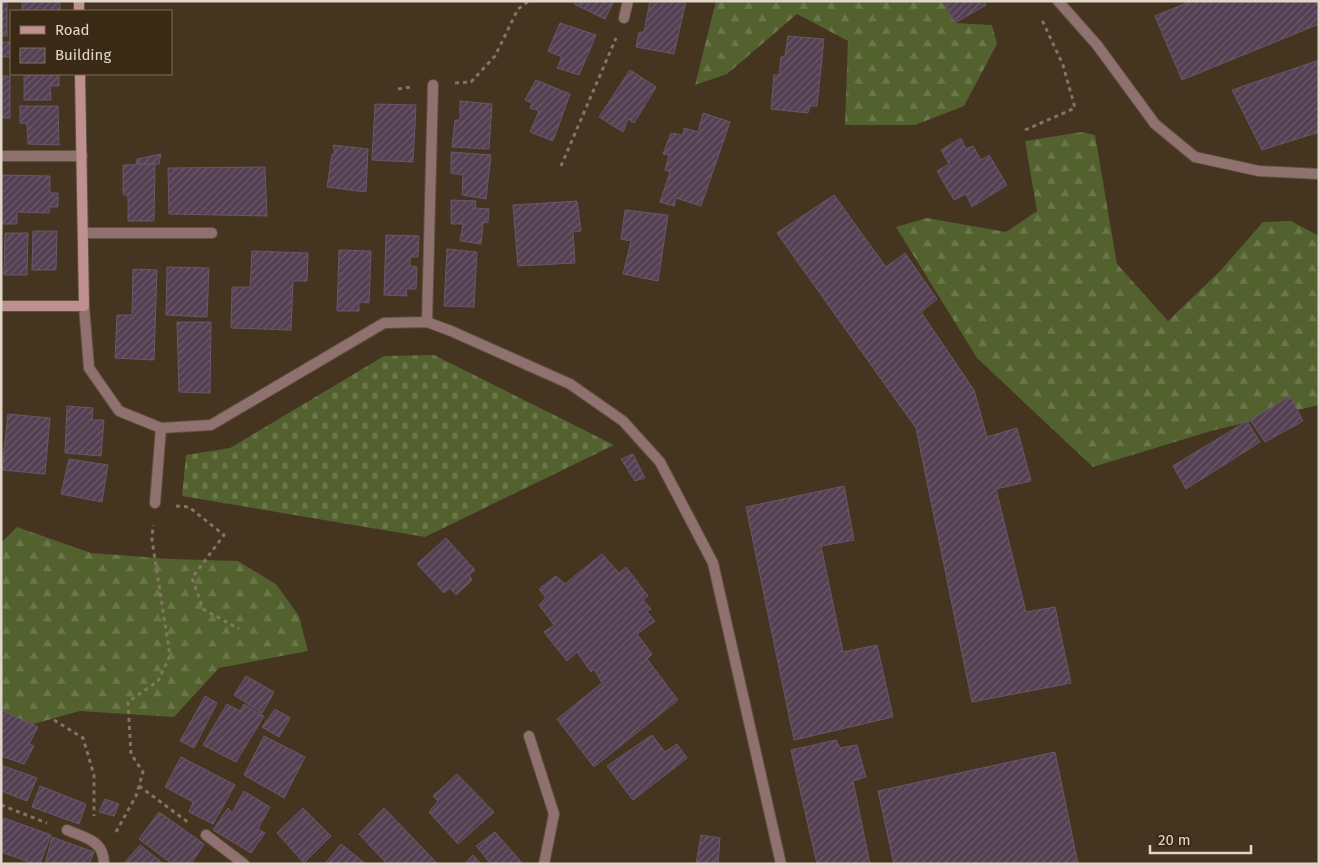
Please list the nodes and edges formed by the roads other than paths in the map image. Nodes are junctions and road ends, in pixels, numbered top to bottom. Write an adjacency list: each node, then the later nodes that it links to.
1 (628, 1): 3 (street)
2 (1058, 1): 8 (street)
3 (624, 18)
4 (80, 75): 7 (street)
5 (433, 85): 13 (street)
6 (1, 156): 7 (street)
7 (82, 156): 9 (street)
8 (1319, 174)
9 (83, 233): 10 (street); 12 (street)
10 (212, 234)
11 (1, 306): 12 (street)
12 (84, 306): 14 (street)
13 (427, 322): 14 (street); 22 (street)
14 (161, 428): 15 (street)
15 (155, 503)
16 (529, 736): 21 (street)
17 (67, 830): 19 (street)
18 (206, 835): 20 (street)
19 (104, 859)
20 (244, 864)
21 (544, 864)
22 (781, 864)

